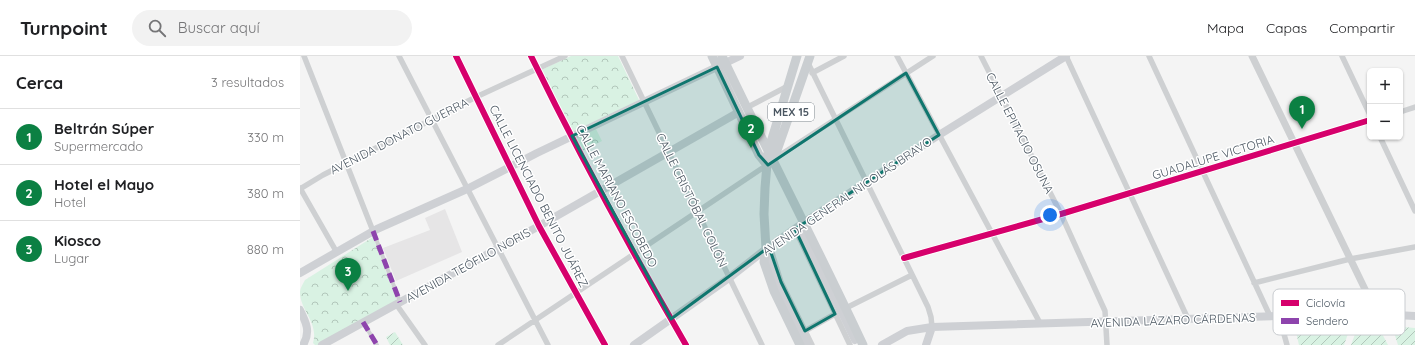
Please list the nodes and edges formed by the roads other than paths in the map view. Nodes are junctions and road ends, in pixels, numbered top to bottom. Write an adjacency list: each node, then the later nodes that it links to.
1 (304, 56): 40 (street)
2 (399, 56): 32 (street)
3 (456, 56): 25 (street, CALLE LICENCIADO BENITO JUÁREZ)
4 (531, 56): 20 (street, CALLE MARIANO ESCOBEDO)
5 (564, 56): 20 (street, AVENIDA DONATO GUERRA)
6 (622, 56): 26 (street, CALLE CRISTÓBAL COLÓN)
7 (712, 56): 19 (main road)
8 (740, 56): 19 (main road)
9 (797, 56): 23 (main road, MEX 15)
10 (844, 56): 21 (street)
11 (897, 56): 22 (street)
12 (933, 56): 22 (street)
13 (981, 56): 24 (street, CALLE EPITACIO OSUNA)
14 (1066, 56): 24 (main road, AVENIDA GENERAL NICOLÁS BRAVO); 47 (street)
15 (1149, 56): 42 (street)
16 (1252, 56): 37 (street)
17 (1342, 56): 29 (street)
18 (809, 60): 21 (street); 39 (main road, MEX 15)
19 (722, 62): 26 (main road); 28 (main road)
20 (537, 69): 25 (street, AVENIDA DONATO GUERRA); 35 (street, CALLE MARIANO ESCOBEDO)
21 (812, 73): 31 (street)
22 (906, 73): 31 (street); 34 (street)
23 (788, 85): 28 (street); 39 (main road, MEX 15)
24 (1001, 96): 34 (main road, AVENIDA GENERAL NICOLÁS BRAVO); 50 (street, CALLE EPITACIO OSUNA)
25 (476, 97): 32 (street, AVENIDA DONATO GUERRA); 41 (street, CALLE LICENCIADO BENITO JUÁREZ)
26 (644, 102): 35 (main road); 38 (street, CALLE CRISTÓBAL COLÓN)
27 (1415, 107): 30 (street)
28 (743, 110): 38 (main road, AVENIDA TEÓFILO NORIS); 39 (main road)
29 (1367, 110)
30 (1403, 111)
31 (835, 119): 39 (street); 43 (street)
32 (432, 120): 40 (street, AVENIDA DONATO GUERRA); 44 (street)
33 (1367, 121): 37 (street, GUADALUPE VICTORIA)
34 (939, 135): 43 (main road, AVENIDA GENERAL NICOLÁS BRAVO); 55 (street)
35 (572, 136): 41 (main road); 46 (street, CALLE MARIANO ESCOBEDO)
36 (1381, 140): 48 (street)
37 (1295, 144): 42 (street, GUADALUPE VICTORIA); 62 (street)
38 (668, 151): 46 (main road, AVENIDA TEÓFILO NORIS); 49 (street, CALLE CRISTÓBAL COLÓN)
39 (770, 159): 49 (street); 51 (main road); 58 (main road, MEX 15)
40 (346, 164): 45 (street, AVENIDA DONATO GUERRA); 54 (street)
41 (510, 167): 44 (main road); 52 (street, CALLE LICENCIADO BENITO JUÁREZ)
42 (1203, 171): 47 (street, GUADALUPE VICTORIA); 68 (street)
43 (866, 182): 51 (main road, AVENIDA GENERAL NICOLÁS BRAVO); 61 (street)
44 (467, 188): 54 (main road); 57 (street)
45 (300, 189): 59 (street)
46 (600, 190): 52 (main road, AVENIDA TEÓFILO NORIS); 60 (street, CALLE MARIANO ESCOBEDO)
47 (1130, 193): 50 (street, GUADALUPE VICTORIA); 80 (street)
48 (1415, 211)
49 (697, 212): 60 (street); 67 (street, CALLE CRISTÓBAL COLÓN)
50 (1061, 214): 55 (street, GUADALUPE VICTORIA); 83 (street, CALLE EPITACIO OSUNA)
51 (803, 223): 53 (main road, AVENIDA GENERAL NICOLÁS BRAVO); 72 (main road); 89 (main road)
52 (539, 226): 57 (main road, AVENIDA TEÓFILO NORIS); 70 (street, CALLE LICENCIADO BENITO JUÁREZ)
53 (795, 229): 58 (main road, AVENIDA GENERAL NICOLÁS BRAVO); 74 (street)
54 (373, 231): 59 (main road); 71 (street)
55 (992, 234): 61 (street, GUADALUPE VICTORIA); 84 (street)
56 (1415, 247): 62 (street)
57 (497, 249): 71 (main road, AVENIDA TEÓFILO NORIS); 81 (street)
58 (766, 249): 67 (main road, AVENIDA GENERAL NICOLÁS BRAVO); 86 (street); 90 (main road, MEX 15); 102 (main road)
59 (336, 251): 63 (main road)
60 (635, 253): 70 (street); 79 (street, CALLE MARIANO ESCOBEDO)
61 (904, 258): 65 (street)
62 (1350, 259): 68 (street); 69 (street)
63 (311, 266): 64 (main road); 66 (main road)
64 (300, 273)
65 (912, 275): 72 (street); 85 (street)
66 (300, 276)
67 (729, 278): 79 (main road, AVENIDA GENERAL NICOLÁS BRAVO); 101 (street, CALLE CRISTÓBAL COLÓN)
68 (1254, 283): 76 (street)
69 (1365, 289)
70 (576, 293): 81 (street); 98 (street, CALLE LICENCIADO BENITO JUÁREZ)
71 (398, 303): 82 (main road, AVENIDA TEÓFILO NORIS); 95 (street)
72 (846, 308): 104 (main road)
73 (300, 310): 78 (main road, bridge)
74 (835, 314): 86 (street); 89 (street)
75 (1405, 315): 77 (main road, AVENIDA LÁZARO CÁRDENAS)
76 (1270, 316): 80 (main road, AVENIDA LÁZARO CÁRDENAS)
77 (1415, 316)
78 (303, 318): 91 (main road, bridge)
79 (671, 319): 99 (main road, AVENIDA GENERAL NICOLÁS BRAVO); 100 (street, CALLE MARIANO ESCOBEDO)
80 (1188, 319): 83 (main road, AVENIDA LÁZARO CÁRDENAS)
81 (535, 320): 96 (street); 97 (street)
82 (363, 322): 93 (main road, AVENIDA TEÓFILO NORIS); 94 (street)
83 (1107, 322): 84 (main road, AVENIDA LÁZARO CÁRDENAS); 107 (street, CALLE EPITACIO OSUNA)
84 (1040, 323): 85 (main road, AVENIDA LÁZARO CÁRDENAS)
85 (932, 327): 105 (main road, AVENIDA LÁZARO CÁRDENAS); 106 (main road)
86 (805, 331): 103 (street)
87 (1284, 335): 108 (street)
88 (300, 337): 92 (street)
89 (852, 343)
90 (797, 344)
91 (303, 345)
92 (306, 345)
93 (322, 345)
94 (377, 345)
95 (425, 345)
96 (498, 345)
97 (548, 345)
98 (605, 345)
99 (634, 345)
100 (686, 345)
101 (762, 345)
102 (807, 345)
103 (812, 345)
104 (864, 345)
105 (882, 345)
106 (926, 345)
107 (1107, 345)
108 (1286, 345)

